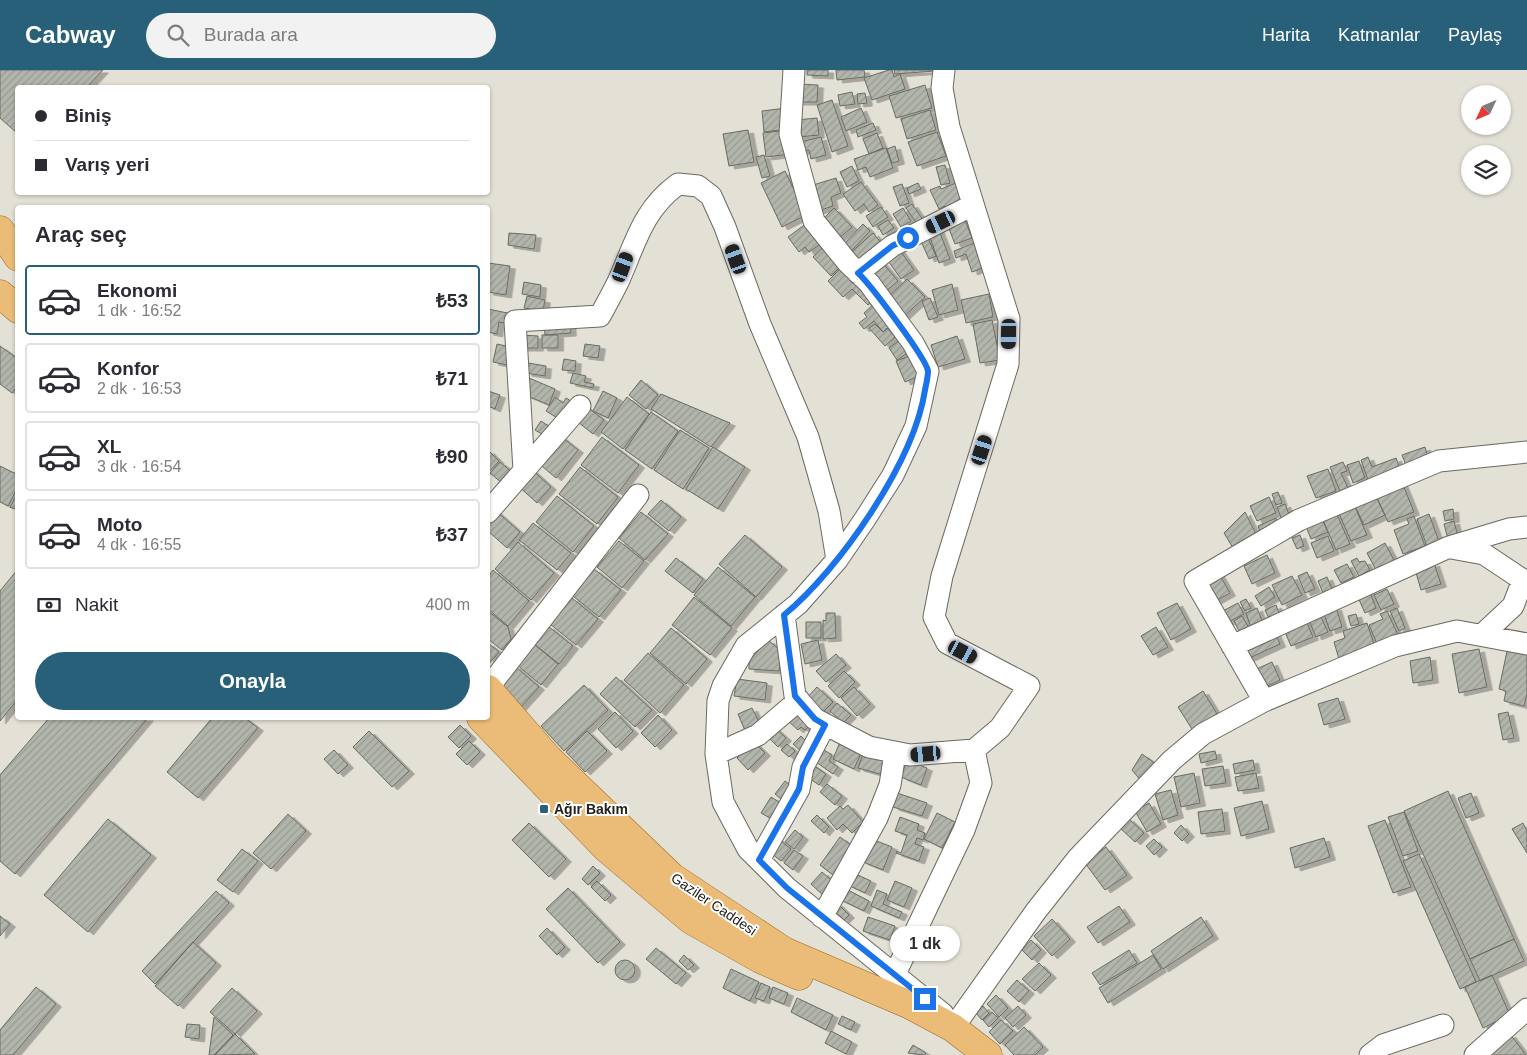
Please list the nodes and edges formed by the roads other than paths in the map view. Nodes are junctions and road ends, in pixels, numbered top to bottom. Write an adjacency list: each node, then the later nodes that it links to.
1 (794, 70): 4 (street)
2 (944, 70): 3 (street)
3 (973, 205): 4 (street); 28 (street)
4 (858, 273): 16 (street)
5 (0, 294): 6 (main road)
6 (15, 306)
7 (0, 311): 8 (main road)
8 (15, 316)
9 (580, 406): 11 (street)
10 (1527, 452): 21 (street)
11 (524, 470): 13 (street); 16 (street)
12 (638, 495): 22 (street)
13 (490, 510)
14 (1521, 525): 15 (street)
15 (1449, 547): 17 (street); 21 (street)
16 (837, 560): 18 (street)
17 (1525, 580): 19 (street)
18 (784, 615): 24 (street); 30 (street)
19 (1482, 635): 20 (street); 25 (street)
20 (1527, 644)
21 (1232, 646): 25 (street)
22 (490, 685)
23 (490, 690): 35 (main road, Gaziler Caddesi)
24 (798, 700): 27 (street); 30 (street)
25 (1264, 701): 35 (street)
26 (483, 720): 37 (main road, Gaziler Caddesi)
27 (825, 725): 29 (street); 31 (street)
28 (974, 750): 29 (street); 33 (street)
29 (895, 752): 32 (street)
30 (716, 754): 31 (street)
31 (759, 860): 32 (street)
32 (822, 917): 33 (street)
33 (895, 974): 35 (street)
34 (1527, 1009): 40 (street)
35 (954, 1026): 38 (main road, Gaziler Caddesi)
36 (1443, 1026): 39 (street)
37 (962, 1055)
38 (988, 1055)
39 (1370, 1055)
40 (1475, 1055)

